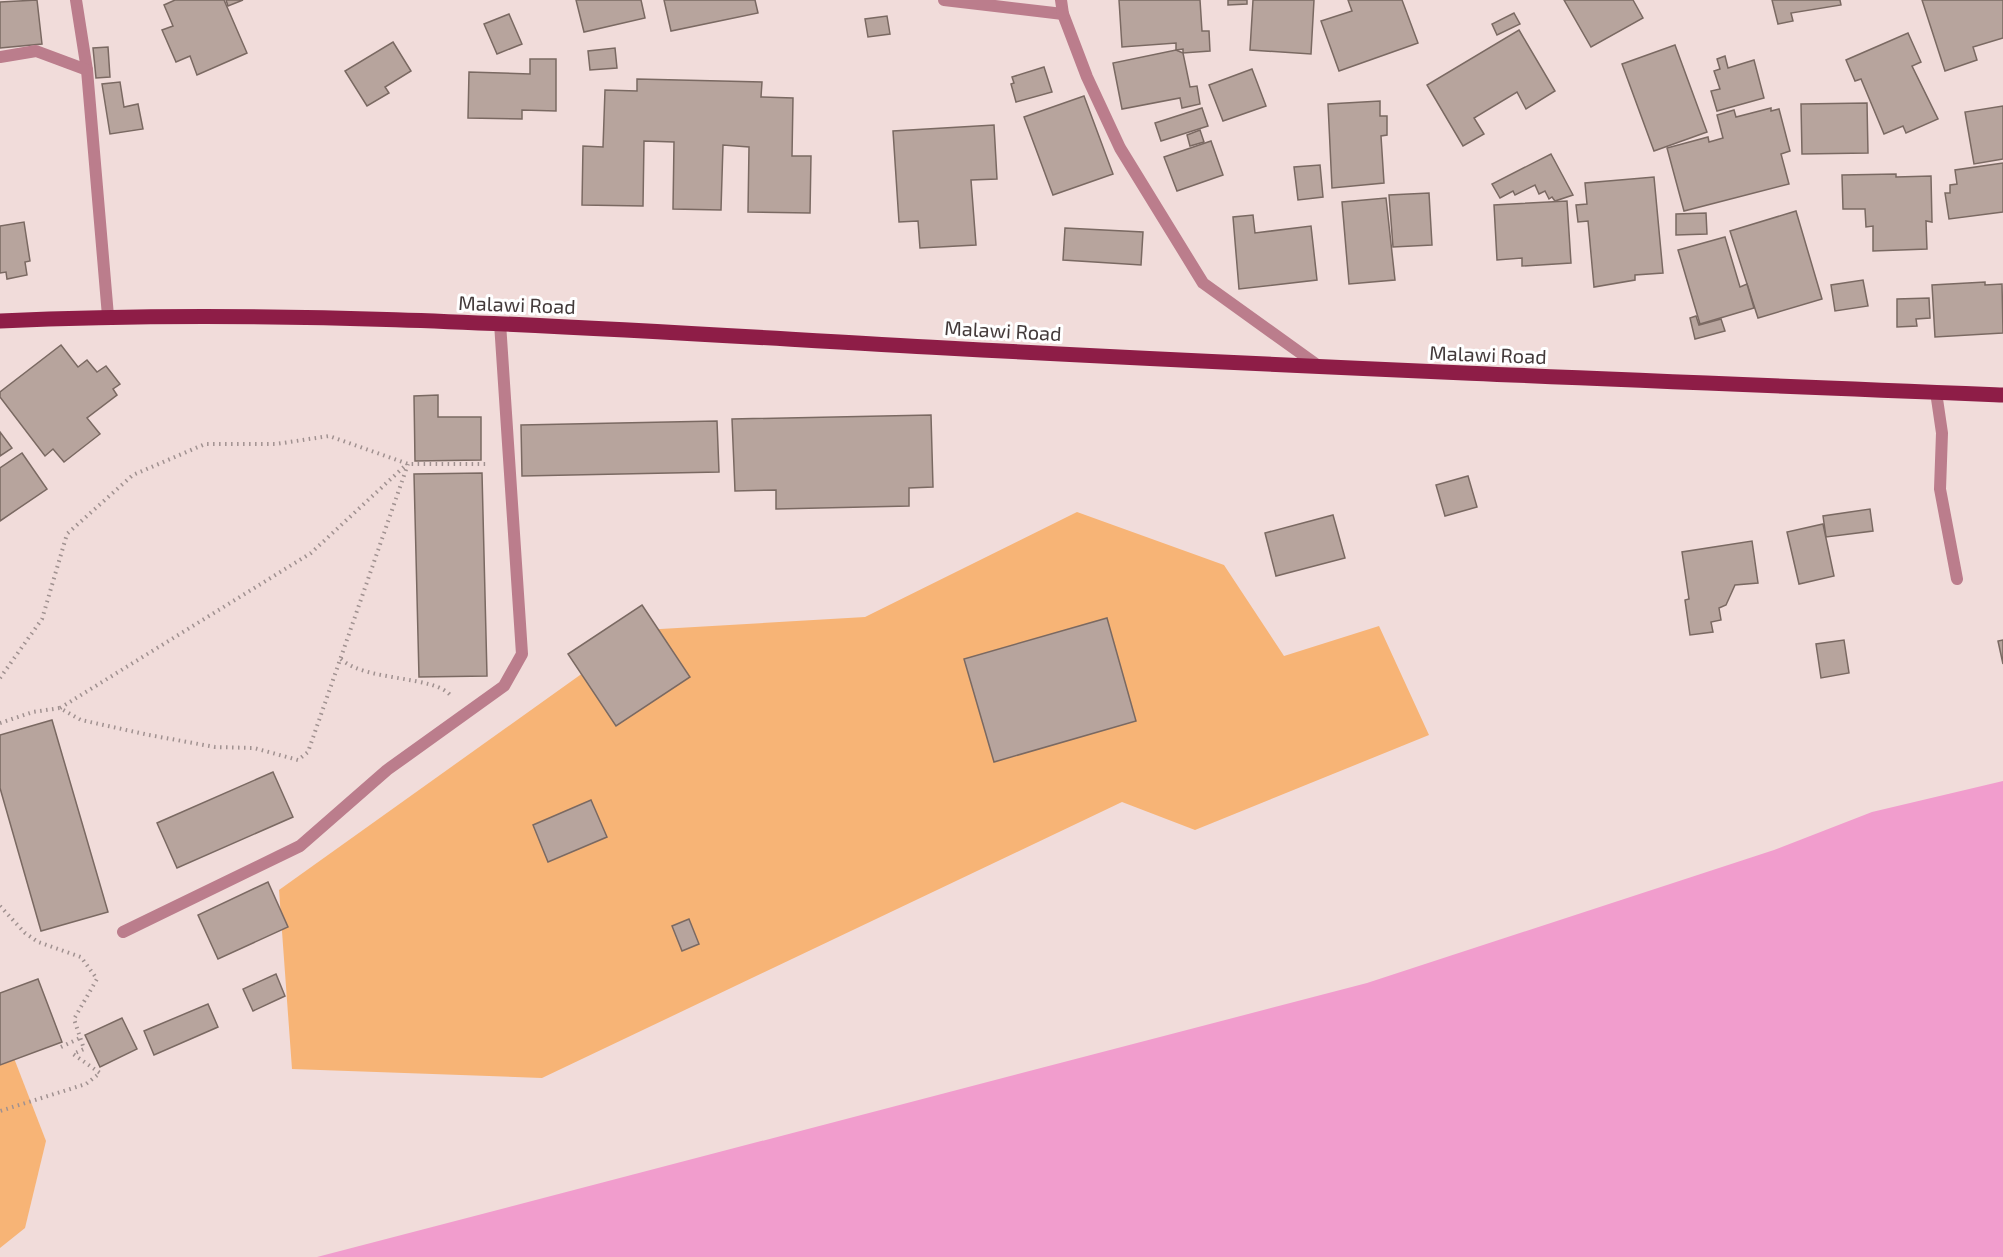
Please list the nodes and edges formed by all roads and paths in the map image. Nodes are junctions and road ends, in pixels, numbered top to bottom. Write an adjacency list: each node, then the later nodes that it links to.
1 (76, 0): 6 (street)
2 (944, 0): 4 (street)
3 (1061, 0): 4 (street)
4 (1063, 14): 10 (street)
5 (0, 57): 6 (street)
6 (87, 70): 7 (street)
7 (108, 316): 8 (main road, Malawi Road); 9 (main road, Malawi Road)
8 (0, 321)
9 (500, 323): 10 (main road, Malawi Road); 14 (street)
10 (1321, 368): 11 (main road, Malawi Road)
11 (1936, 392): 12 (main road, Malawi Road); 15 (street)
12 (2003, 395)
13 (408, 464): 14 (path); 16 (path); 17 (path); 18 (path)
14 (510, 464): 19 (street)
15 (1957, 579)
16 (341, 658): 18 (path); 19 (path)
17 (0, 678)
18 (60, 708): 20 (path)
19 (463, 714): 22 (street)
20 (0, 723)
21 (0, 906): 23 (path)
22 (123, 932)
23 (80, 1038): 24 (path); 25 (path)
24 (62, 1047)
25 (0, 1111)

